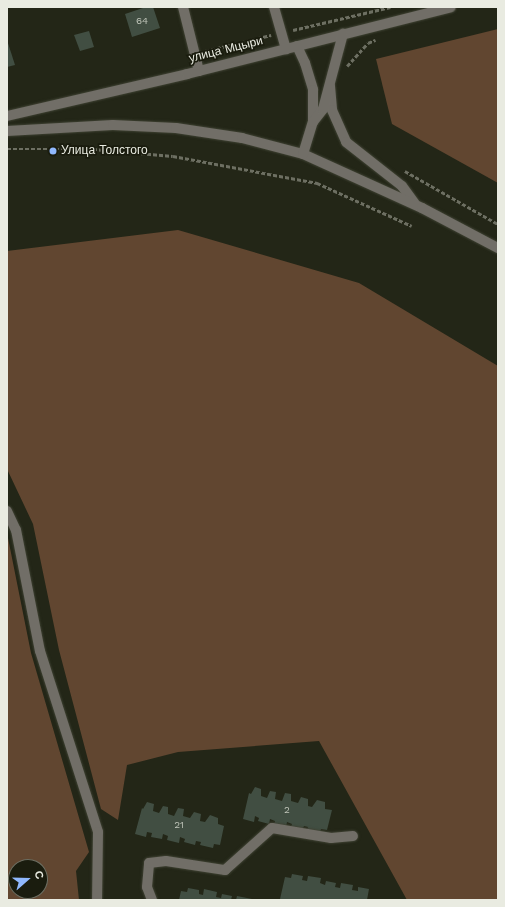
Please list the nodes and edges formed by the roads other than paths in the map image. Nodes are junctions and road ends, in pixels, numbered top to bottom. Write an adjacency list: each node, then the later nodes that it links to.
1 (274, 7): 6 (street)
2 (451, 7): 4 (street, улица Мцыри)
3 (186, 8): 7 (street)
4 (343, 34): 5 (street, улица Мцыри); 8 (street)
5 (297, 46): 6 (street, улица Мцыри); 10 (street)
6 (286, 49): 7 (street, улица Мцыри)
7 (199, 70): 9 (street, улица Мцыри)
8 (330, 86): 10 (street); 13 (street)
9 (7, 116)
10 (313, 122): 12 (street)
11 (7, 131): 12 (street)
12 (303, 154): 13 (street)
13 (416, 206): 14 (street)
14 (498, 248)
15 (7, 511): 17 (street)
16 (353, 836): 18 (street)
17 (97, 900)
18 (152, 900)

